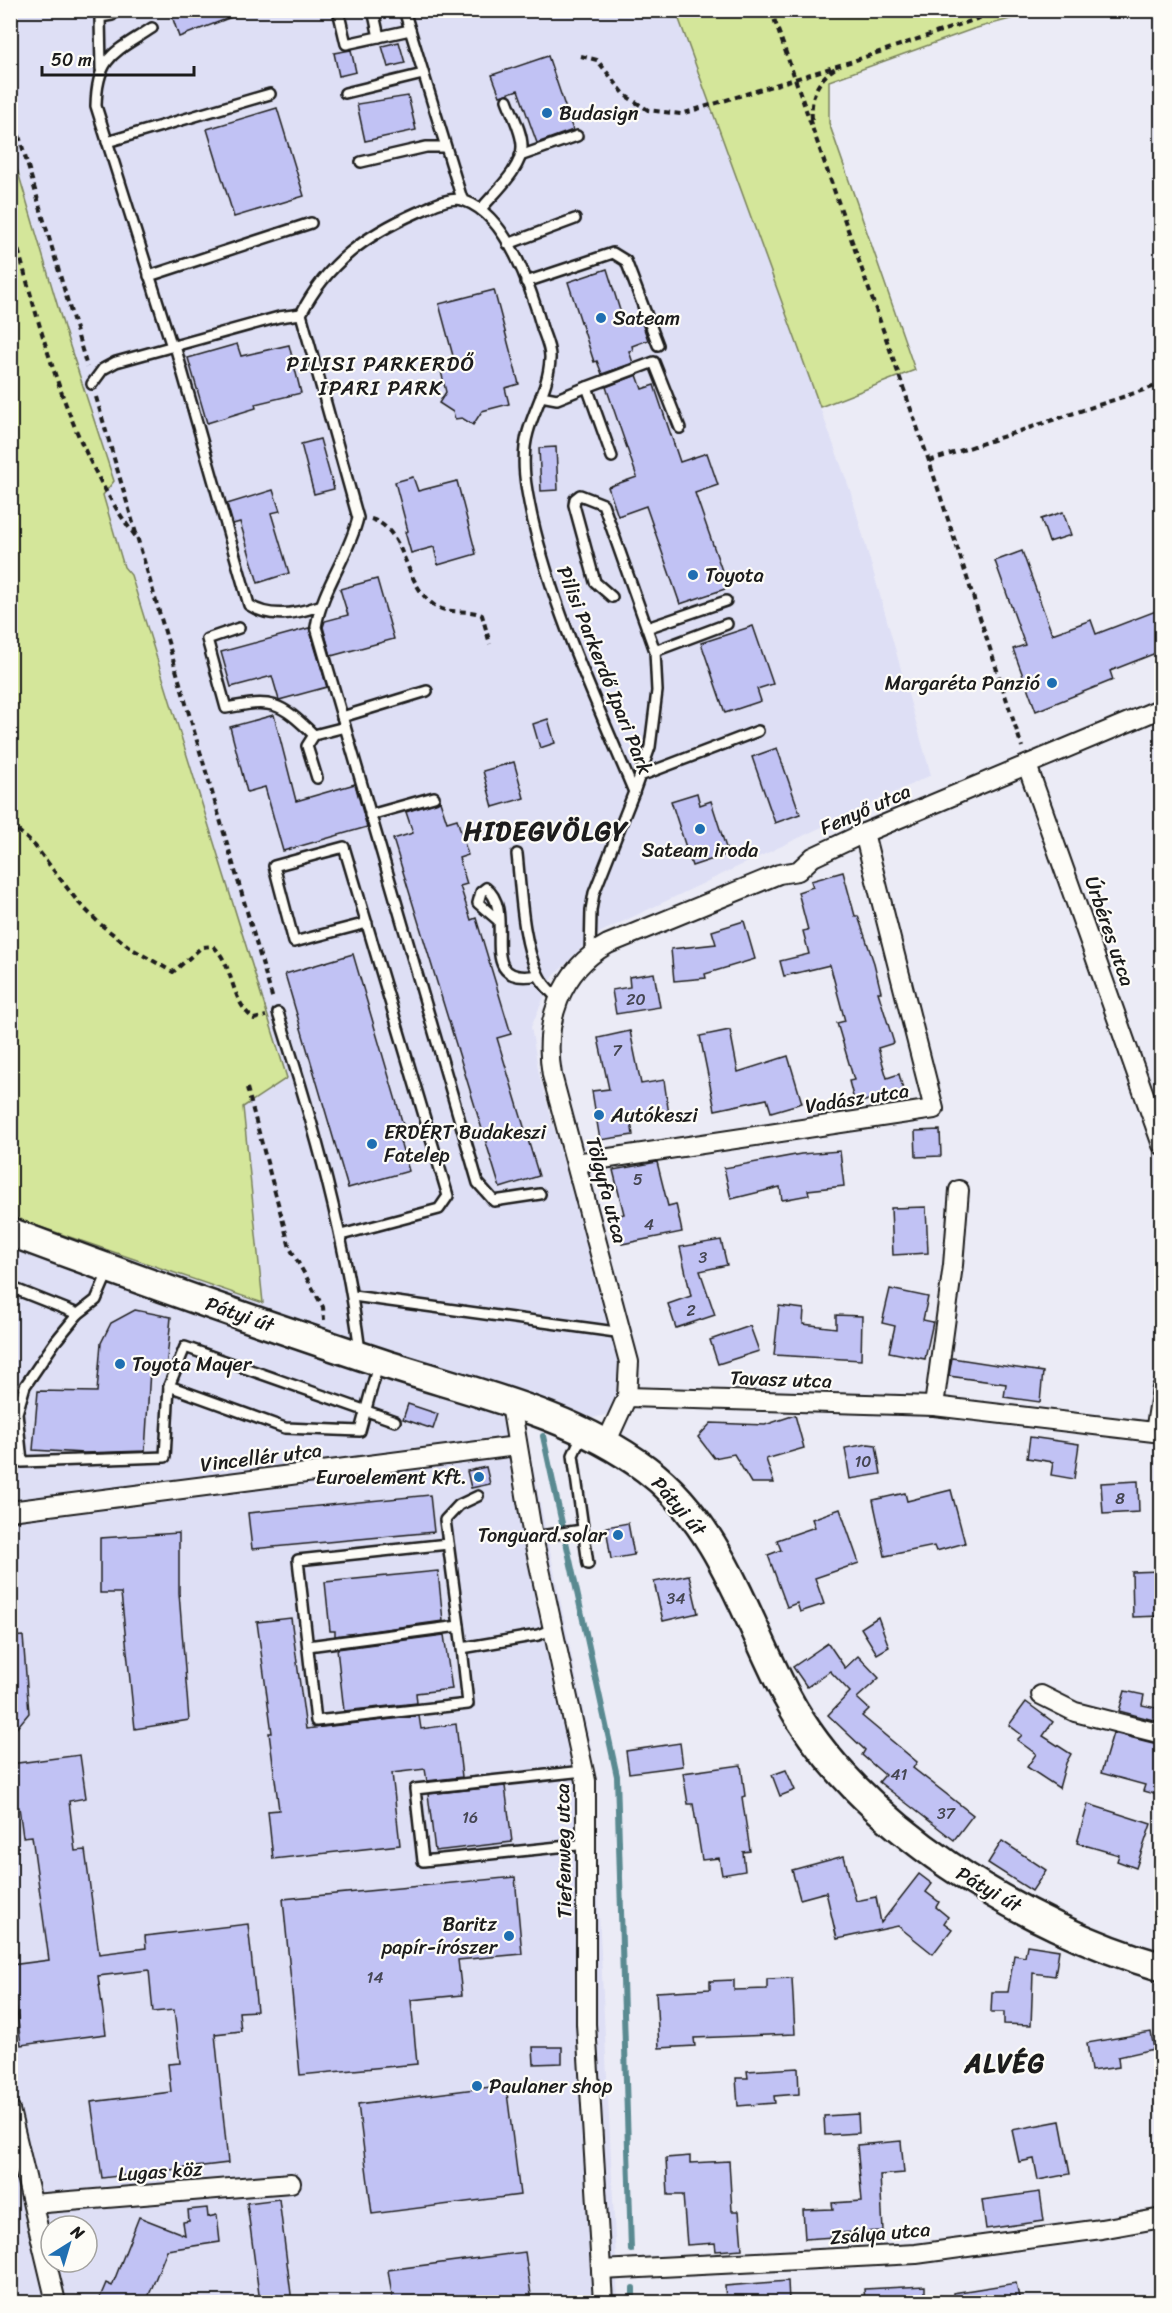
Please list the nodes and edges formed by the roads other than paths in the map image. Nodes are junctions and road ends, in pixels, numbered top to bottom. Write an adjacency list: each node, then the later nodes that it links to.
1 (338, 10): 7 (lane)
2 (373, 10): 7 (lane)
3 (404, 10): 6 (lane)
4 (112, 15): 8 (lane)
5 (152, 28): 8 (lane)
6 (410, 30): 7 (lane); 9 (lane)
7 (380, 37)
8 (101, 69): 14 (lane)
9 (423, 74): 10 (lane); 15 (lane)
10 (345, 93)
11 (270, 94): 14 (lane)
12 (507, 100): 16 (lane)
13 (577, 136): 16 (lane)
14 (107, 142): 23 (lane)
15 (444, 147): 17 (lane); 18 (lane)
16 (520, 156): 19 (lane)
17 (361, 162)
18 (462, 199): 19 (lane, Pilisi Parkerdő Ipari Park); 25 (lane)
19 (481, 209): 22 (lane, Pilisi Parkerdő Ipari Park)
20 (575, 219): 22 (lane)
21 (311, 223): 23 (lane)
22 (508, 244): 24 (lane, Pilisi Parkerdő Ipari Park)
23 (149, 276): 27 (lane)
24 (526, 282): 26 (lane); 30 (lane, Pilisi Parkerdő Ipari Park)
25 (301, 314): 27 (lane); 35 (lane)
26 (658, 345)
27 (174, 346): 28 (lane); 35 (lane)
28 (92, 384)
29 (587, 387): 30 (lane); 31 (lane); 32 (lane)
30 (541, 396): 48 (lane, Pilisi Parkerdő Ipari Park)
31 (680, 428)
32 (612, 457)
33 (612, 597): 38 (lane)
34 (726, 601): 38 (lane)
35 (319, 606): 42 (lane)
36 (727, 624): 39 (lane)
37 (239, 628): 44 (lane)
38 (647, 628): 39 (lane)
39 (655, 651): 46 (lane)
40 (427, 692): 42 (lane)
41 (1161, 708): 45 (street, Fenyő utca)
42 (344, 722): 44 (lane); 50 (lane)
43 (758, 731): 46 (lane)
44 (314, 735): 47 (lane)
45 (1027, 765): 51 (street, Fenyő utca); 59 (street, Úrbéres utca)
46 (640, 776): 48 (lane)
47 (317, 778)
48 (634, 792): 55 (lane, Pilisi Parkerdő Ipari Park)
49 (434, 797): 50 (lane)
50 (370, 815): 62 (lane)
51 (864, 833): 55 (street, Fenyő utca); 60 (street, Vadász utca)
52 (517, 854): 56 (lane)
53 (499, 921): 56 (lane)
54 (367, 923): 54 (lane); 64 (lane)
55 (590, 955): 57 (street, Tölgyfa utca)
56 (538, 975): 57 (lane)
57 (558, 1000): 60 (street, Tölgyfa utca)
58 (278, 1013): 64 (lane)
59 (1161, 1145)
60 (576, 1163): 69 (street, Tölgyfa utca)
61 (959, 1190): 75 (street)
62 (540, 1194)
63 (10, 1232): 65 (main road, Pátyi út)
64 (341, 1235): 67 (lane)
65 (110, 1269): 68 (lane); 70 (main road, Pátyi út)
66 (10, 1287): 68 (lane)
67 (353, 1296): 69 (lane); 70 (lane)
68 (78, 1314): 77 (lane)
69 (624, 1333): 73 (street, Tölgyfa utca)
70 (370, 1359): 74 (main road, Pátyi út); 76 (lane)
71 (169, 1386): 76 (lane); 76 (lane); 83 (lane)
72 (1161, 1388): 79 (street)
73 (627, 1397): 75 (street, Tavasz utca); 80 (street, Tölgyfa utca)
74 (511, 1405): 80 (main road, Pátyi út); 81 (street, Tiefenweg utca)
75 (934, 1406): 79 (street, Tavasz utca)
76 (365, 1410): 78 (lane)
77 (14, 1413): 83 (lane)
78 (395, 1420)
79 (1158, 1432)
80 (595, 1437): 86 (lane); 98 (main road, Pátyi út)
81 (517, 1446): 85 (street, Vincellér utca); 87 (street, Tiefenweg utca)
82 (10, 1462): 83 (lane)
83 (22, 1462)
84 (478, 1496): 88 (lane)
85 (10, 1511)
86 (583, 1530): 87 (lane); 89 (lane)
87 (533, 1537): 91 (street, Tiefenweg utca)
88 (448, 1544): 90 (lane); 92 (lane)
89 (588, 1564)
90 (459, 1626): 92 (lane); 93 (lane)
91 (553, 1629): 93 (lane); 96 (street, Tiefenweg utca)
92 (308, 1646): 93 (lane)
93 (462, 1648)
94 (1041, 1695): 95 (street)
95 (1161, 1734)
96 (584, 1771): 97 (street, Tiefenweg utca); 97 (lane)
97 (588, 1844): 103 (street, Tiefenweg utca)
98 (1161, 1967)
99 (10, 2110): 101 (street)
100 (291, 2183): 101 (street, Lugas köz)
101 (33, 2204): 104 (street)
102 (1161, 2218): 103 (street, Zsálya utca)
103 (601, 2270): 105 (street, Tiefenweg utca)
104 (56, 2302)
105 (603, 2302)

